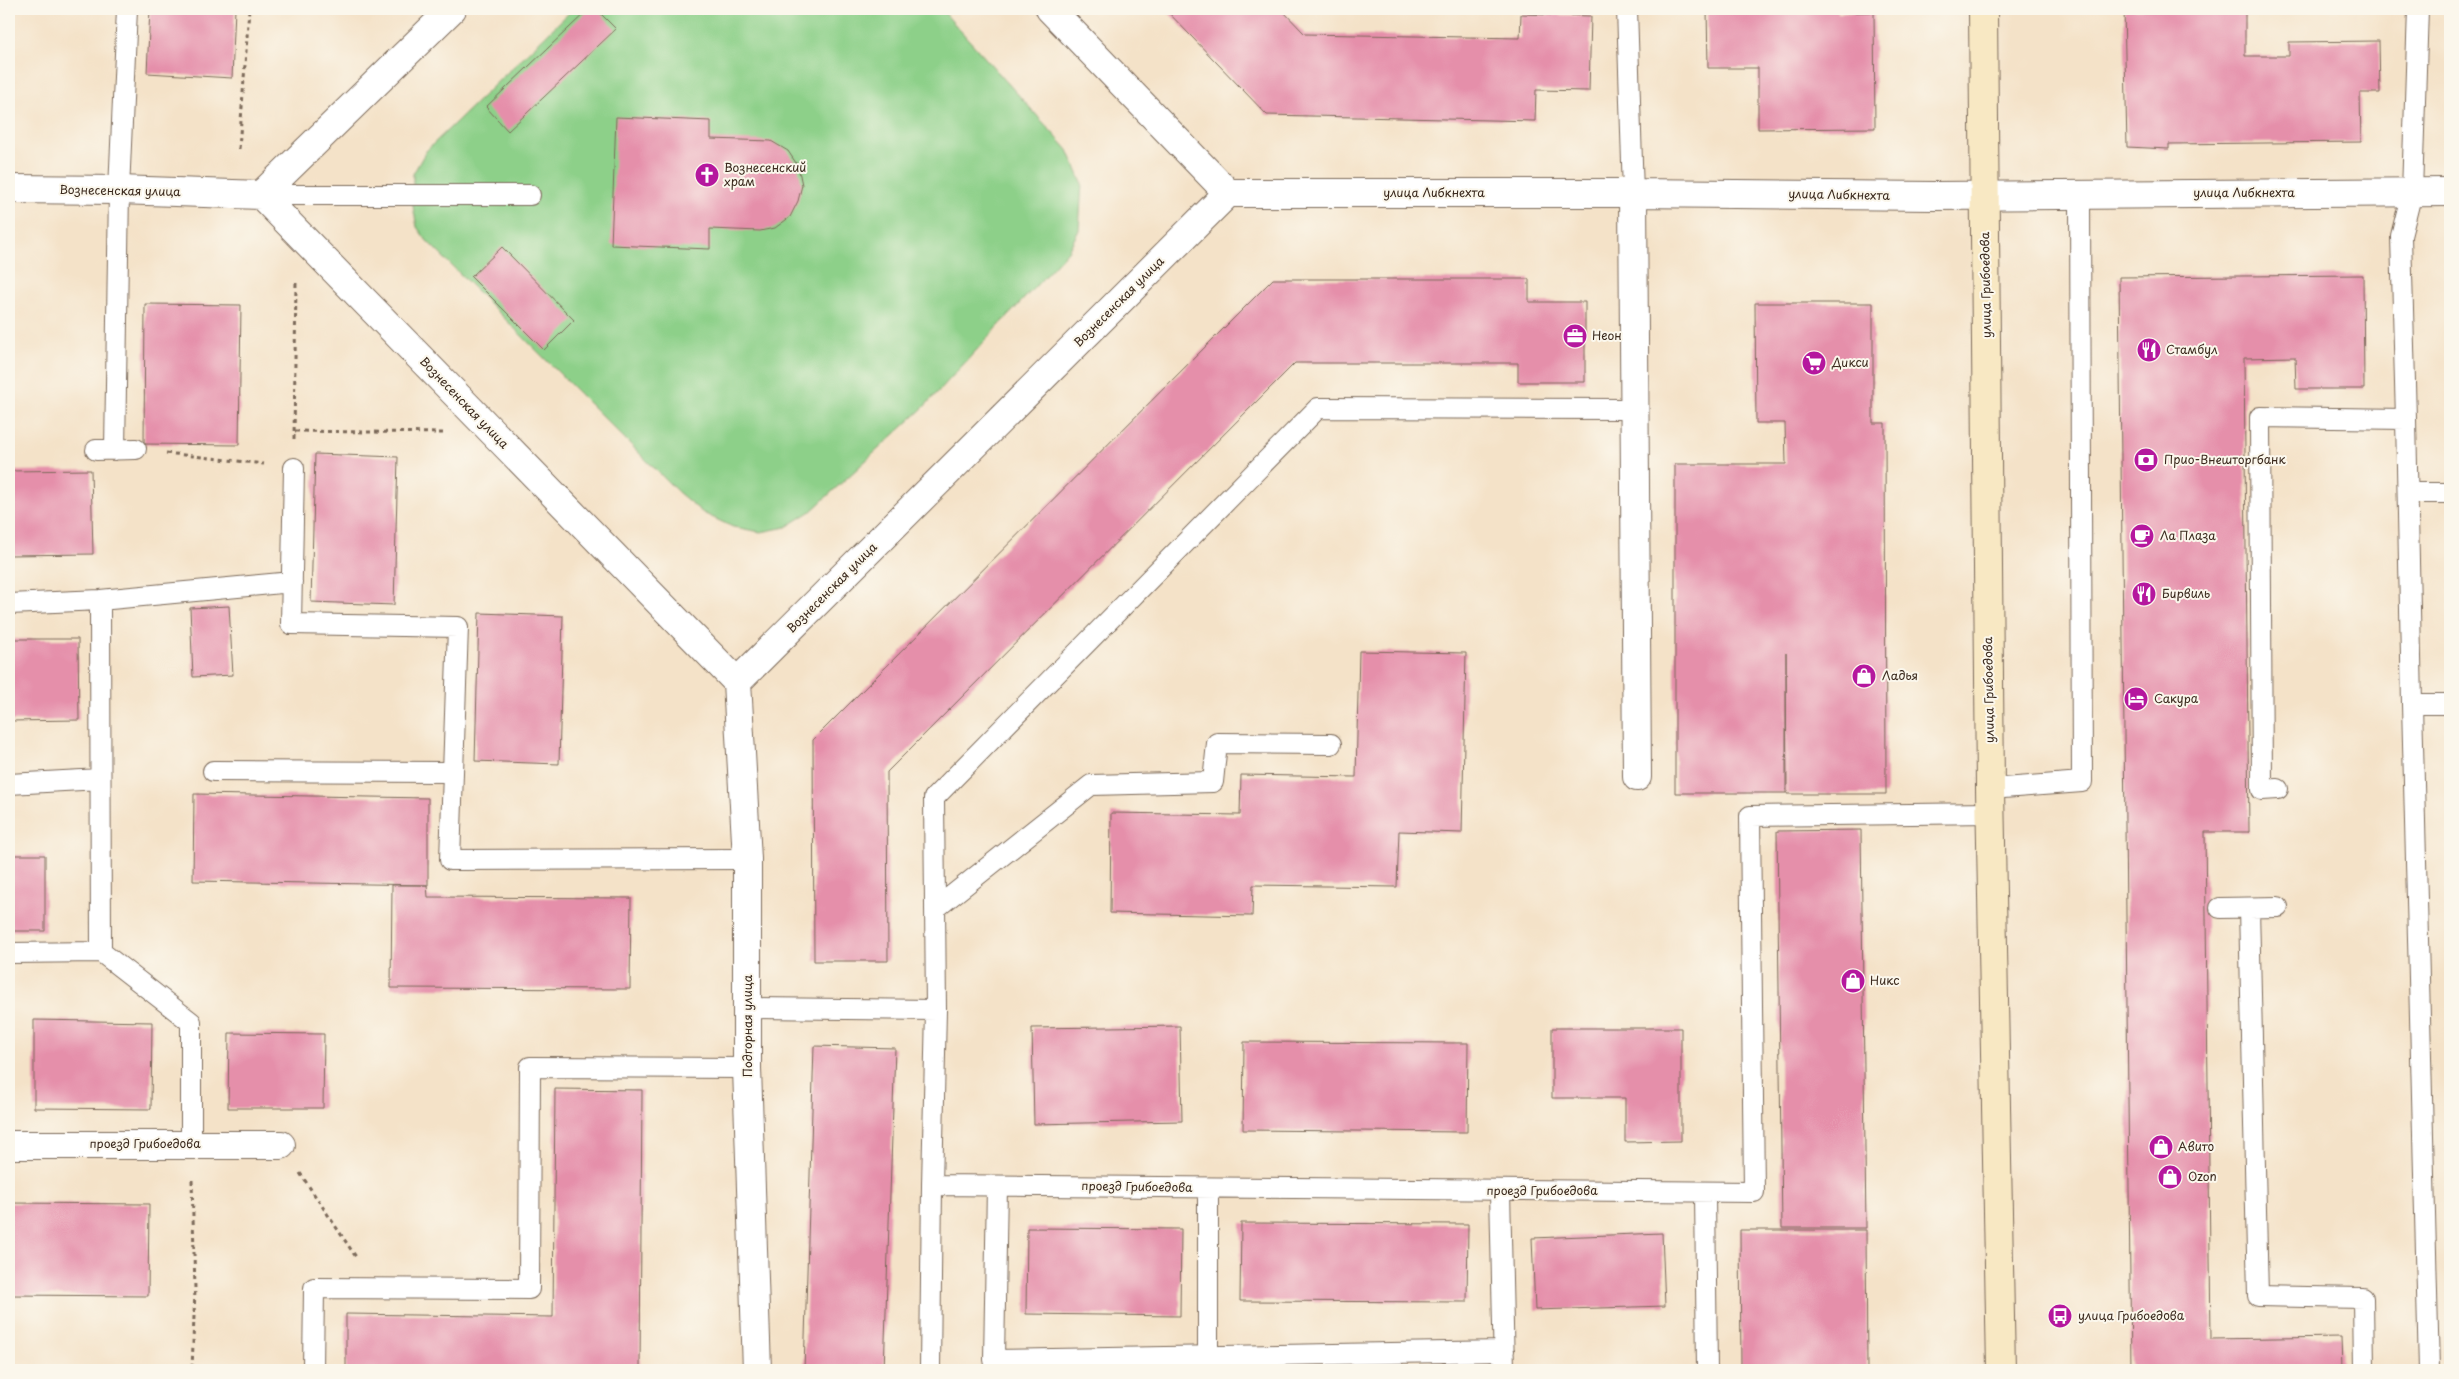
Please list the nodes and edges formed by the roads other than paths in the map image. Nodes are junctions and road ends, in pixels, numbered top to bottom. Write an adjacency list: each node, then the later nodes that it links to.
1 (127, 9): 8 (lane)
2 (452, 9): 14 (street)
3 (1050, 9): 11 (street)
4 (1627, 9): 12 (lane)
5 (1983, 9): 16 (main road, улица Грибоедова)
6 (2418, 9): 9 (lane)
7 (9, 189): 8 (street, Вознесенская улица)
8 (119, 190): 14 (street, Вознесенская улица); 19 (lane)
9 (2412, 192): 10 (street, улица Либкнехта); 13 (street, улица Либкнехта); 18 (lane)
10 (2450, 192)
11 (1228, 193): 12 (street, улица Либкнехта); 26 (street, Вознесенская улица)
12 (1633, 193): 16 (street, улица Либкнехта); 17 (street)
13 (2080, 194): 16 (street, улица Либкнехта); 36 (lane)
14 (261, 195): 15 (lane); 26 (street, Вознесенская улица)
15 (530, 195)
16 (1984, 195): 36 (main road, улица Грибоедова)
17 (1634, 410): 32 (street); 41 (lane)
18 (2406, 419): 21 (lane); 35 (lane)
19 (136, 449)
20 (294, 468): 23 (lane)
21 (2408, 493): 22 (lane); 27 (lane)
22 (2450, 493)
23 (292, 582): 24 (lane); 31 (lane)
24 (100, 600): 25 (lane); 33 (lane)
25 (9, 604)
26 (737, 682): 37 (street, Подгорная улица)
27 (2412, 704): 28 (lane); 63 (lane)
28 (2450, 704)
29 (1331, 744): 41 (lane)
30 (213, 771): 31 (lane)
31 (452, 772): 37 (lane)
32 (1637, 777)
33 (100, 779): 34 (lane); 42 (lane)
34 (9, 784)
35 (2278, 789)
36 (1990, 801): 54 (lane, проезд Грибоедова); 61 (main road, улица Грибоедова)
37 (747, 860): 44 (street, Подгорная улица)
38 (2278, 907): 40 (lane)
39 (2220, 908): 40 (lane)
40 (2249, 908): 62 (lane)
41 (935, 909): 45 (lane)
42 (101, 952): 43 (lane); 47 (lane)
43 (9, 953)
44 (749, 1008): 45 (lane); 46 (street, Подгорная улица)
45 (936, 1010): 50 (lane)
46 (747, 1068): 57 (lane); 58 (street, Подгорная улица)
47 (191, 1144): 48 (street, проезд Грибоедова); 49 (street, проезд Грибоедова)
48 (9, 1145)
49 (281, 1146)
50 (932, 1185): 51 (lane, проезд Грибоедова); 59 (lane)
51 (997, 1186): 52 (lane, проезд Грибоедова); 55 (lane)
52 (1208, 1188): 53 (lane, проезд Грибоедова); 55 (lane)
53 (1500, 1191): 54 (lane, проезд Грибоедова); 56 (lane)
54 (1705, 1193): 60 (lane)
55 (1208, 1356): 56 (lane)
56 (1504, 1361)
57 (313, 1370)
58 (757, 1370)
59 (930, 1370)
60 (1707, 1370)
61 (2002, 1370)
62 (2364, 1370)
63 (2429, 1370)

